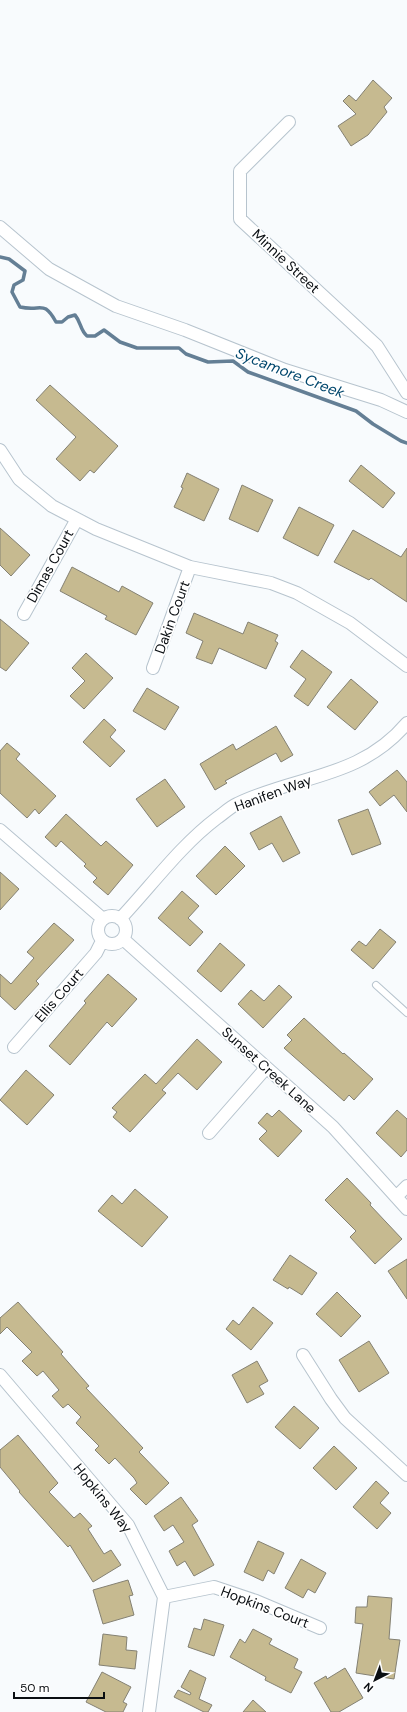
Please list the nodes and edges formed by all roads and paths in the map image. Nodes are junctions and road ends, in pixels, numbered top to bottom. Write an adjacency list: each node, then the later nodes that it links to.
1 (289, 122): 3 (street, Minnie Street)
2 (0, 227): 4 (street)
3 (407, 393)
4 (407, 412)
5 (0, 450): 6 (street)
6 (77, 519): 7 (street); 8 (street, Dimas Court)
7 (190, 567): 9 (street); 10 (street, Dakin Court)
8 (24, 614)
9 (407, 666)
10 (153, 668)
11 (407, 723): 14 (street, Hanifen Way)
12 (0, 830): 13 (street)
13 (103, 919): 14 (street); 16 (street)
14 (120, 919): 15 (street)
15 (123, 939): 16 (street); 20 (street, Sunset Creek Lane)
16 (102, 941): 19 (street, Ellis Court)
17 (376, 985): 18 (lane)
18 (407, 1013)
19 (14, 1047)
20 (266, 1068): 21 (street); 23 (street, Sunset Creek Lane)
21 (209, 1133)
22 (407, 1186): 23 (street)
23 (396, 1197): 24 (street, Sunset Creek Lane)
24 (407, 1209)
25 (303, 1356): 27 (street)
26 (0, 1375): 28 (street, Hopkins Way)
27 (407, 1475)
28 (164, 1597): 29 (street, Hopkins Court); 30 (street)
29 (320, 1628)
30 (149, 1712)

